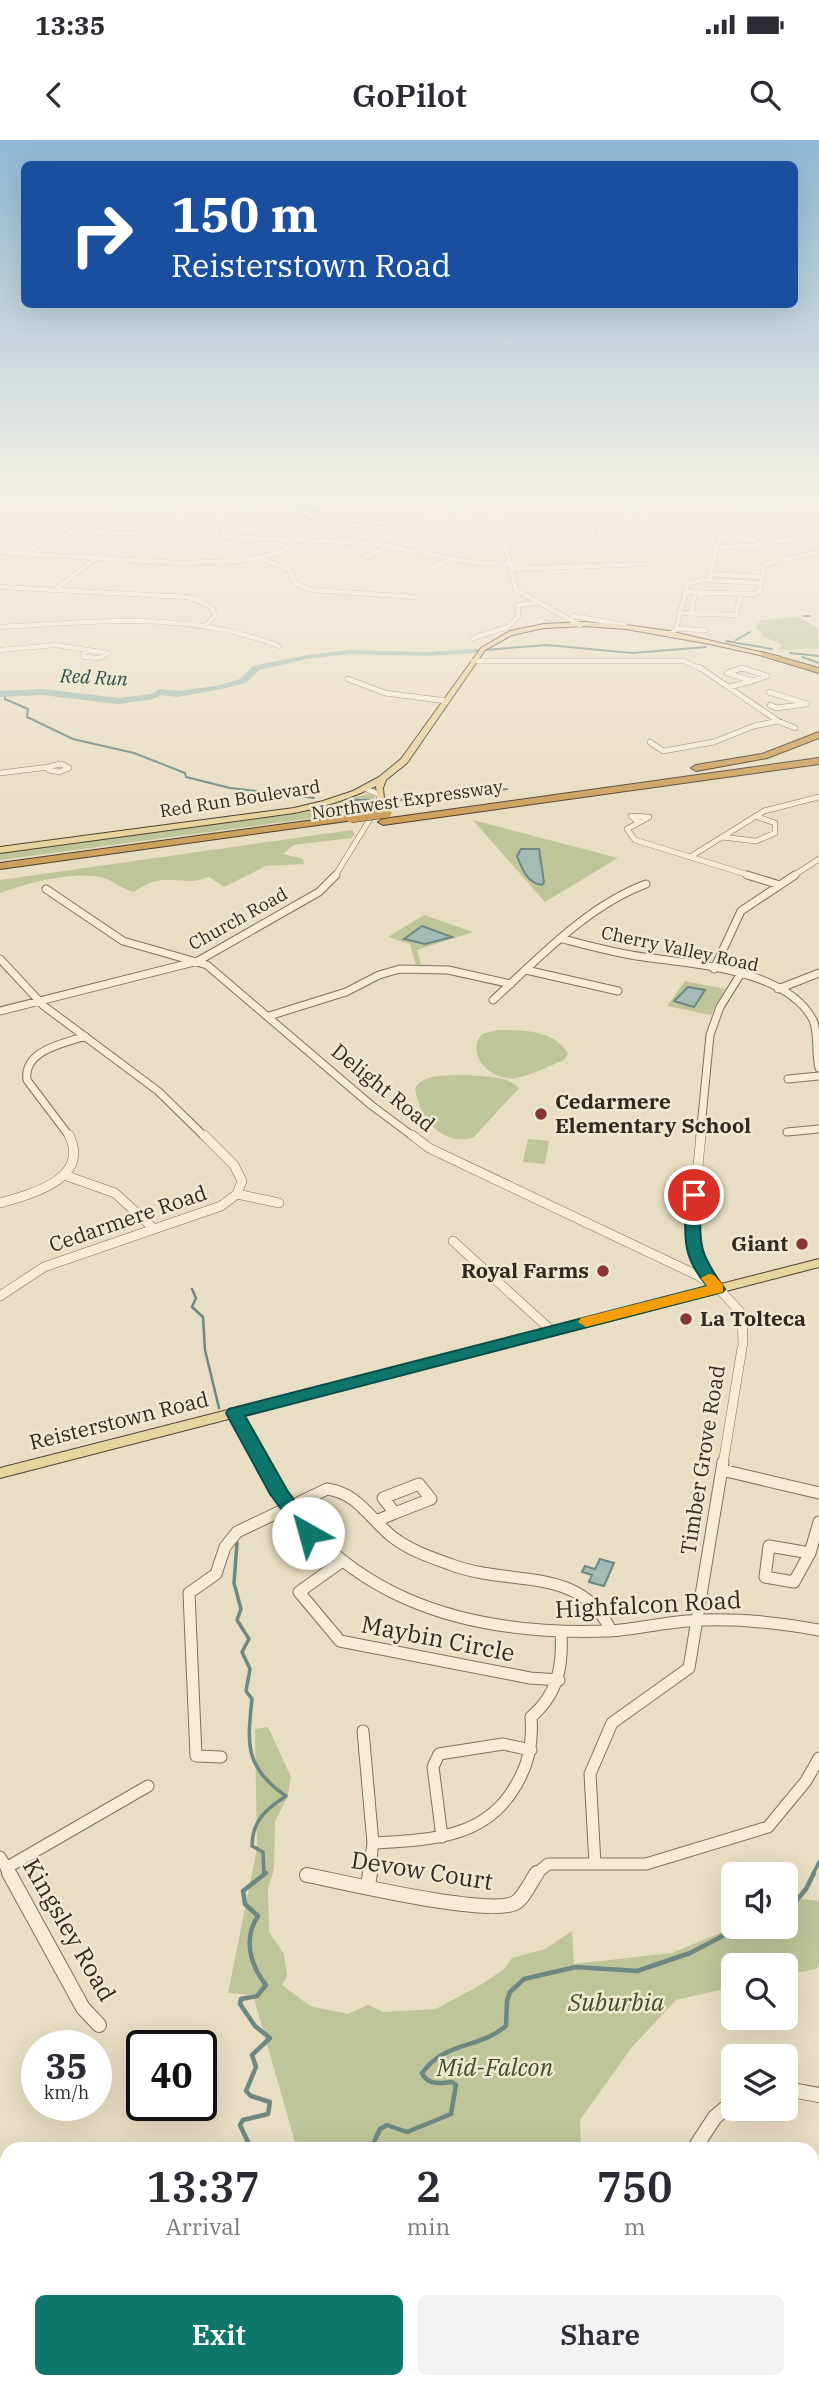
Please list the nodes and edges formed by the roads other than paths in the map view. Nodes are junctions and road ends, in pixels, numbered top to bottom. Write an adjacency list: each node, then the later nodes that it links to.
1 (210, 607): 10 (street)
2 (518, 607): 16 (street)
3 (546, 607): 9 (street)
4 (680, 607): 7 (street)
5 (692, 607): 8 (street)
6 (738, 607): 8 (street)
7 (679, 613): 8 (street); 15 (street)
8 (691, 614)
9 (570, 616): 11 (street); 14 (street)
10 (207, 624): 12 (street); 17 (street)
11 (580, 625): 14 (main road, Red Run Boulevard); 21 (main road, Red Run Boulevard)
12 (0, 628)
13 (706, 630): 15 (street)
14 (653, 631): 15 (main road, Red Run Boulevard)
15 (673, 632): 20 (main road, Red Run Boulevard)
16 (473, 638)
17 (279, 646)
18 (0, 650): 19 (street)
19 (88, 651)
20 (765, 654): 22 (highway)
21 (473, 661): 25 (street); 28 (main road, Red Run Boulevard)
22 (819, 669)
23 (348, 679): 28 (street)
24 (752, 681): 24 (street); 25 (street)
25 (729, 687): 30 (street)
26 (769, 692): 27 (street)
27 (790, 696): 29 (street); 29 (street)
28 (447, 701): 39 (main road, Red Run Boulevard)
29 (770, 705): 30 (street)
30 (757, 706): 31 (street)
31 (778, 721): 32 (street); 34 (street)
32 (795, 728)
33 (819, 735): 40 (highway)
34 (650, 742)
35 (819, 754): 40 (highway, Northwest Expressway)
36 (819, 764): 45 (highway, Northwest Expressway)
37 (49, 767): 38 (street)
38 (0, 773)
39 (382, 779): 41 (main road, Red Run Boulevard); 43 (main road)
40 (591, 784): 45 (highway, Northwest Expressway)
41 (364, 788): 43 (street); 49 (main road, Red Run Boulevard)
42 (818, 795): 44 (street)
43 (381, 797): 59 (street, Church Road)
44 (755, 816): 48 (street); 48 (street)
45 (385, 817): 47 (highway, Northwest Expressway)
46 (637, 821): 50 (street)
47 (349, 822): 52 (highway, Northwest Expressway); 53 (highway, Northwest Expressway)
48 (722, 837): 50 (street)
49 (0, 850)
50 (690, 857): 55 (street)
51 (819, 859): 55 (street)
52 (0, 866)
53 (0, 874)
54 (646, 884): 57 (street)
55 (780, 885): 61 (street)
56 (46, 889): 59 (street, Delight Road)
57 (563, 939): 61 (street, Cherry Valley Road); 62 (street)
58 (0, 959): 60 (street, Cedarmere Road)
59 (198, 961): 70 (street, Church Road); 72 (street, Delight Road)
60 (11, 969): 63 (street); 70 (street, Cedarmere Road)
61 (714, 969): 65 (street, Cherry Valley Road)
62 (526, 970): 66 (street); 68 (street)
63 (0, 972)
64 (819, 973): 67 (street)
65 (740, 975): 67 (street, Cherry Valley Road); 86 (street)
66 (511, 984): 69 (street); 72 (street)
67 (778, 989): 74 (street, Cherry Valley Road)
68 (618, 991)
69 (494, 1000)
70 (39, 1001): 71 (street, Church Road); 73 (street, Cedarmere Road)
71 (0, 1011)
72 (269, 1016): 86 (street, Delight Road)
73 (85, 1037): 79 (street); 80 (street, Cedarmere Road)
74 (819, 1068)
75 (819, 1076): 76 (street)
76 (788, 1079)
77 (819, 1129): 78 (street)
78 (788, 1132)
79 (64, 1175): 81 (street); 83 (street)
80 (237, 1194): 82 (street); 83 (street, Cedarmere Road)
81 (0, 1203)
82 (279, 1203)
83 (154, 1228): 87 (street, Cedarmere Road)
84 (453, 1241): 88 (street)
85 (819, 1263): 86 (main road, Reisterstown Road)
86 (717, 1289): 88 (main road, Reisterstown Road); 90 (street, Timber Grove Road)
87 (0, 1296)
88 (552, 1331): 89 (main road, Reisterstown Road)
89 (235, 1413): 91 (main road, Reisterstown Road); 93 (street, Highfalcon Road)
90 (722, 1470): 92 (street); 99 (street, Timber Grove Road)
91 (0, 1473)
92 (819, 1493)
93 (288, 1507): 95 (street); 98 (street, Highfalcon Road); 106 (street)
94 (395, 1513): 95 (street)
95 (376, 1521): 101 (street)
96 (819, 1522): 97 (street)
97 (810, 1553): 97 (street)
98 (341, 1562): 102 (street, Highfalcon Road); 103 (street, Maybin Circle)
99 (695, 1620): 100 (street, Highfalcon Road); 101 (street, Highfalcon Road); 112 (street, Timber Grove Road)
100 (819, 1630)
101 (611, 1631): 102 (street, Highfalcon Road)
102 (561, 1632): 103 (street)
103 (559, 1680): 105 (street)
104 (363, 1731): 110 (street)
105 (531, 1750): 109 (street); 109 (street)
106 (221, 1757)
107 (819, 1758): 112 (street)
108 (148, 1786): 111 (street)
109 (442, 1837): 110 (street)
110 (373, 1843): 114 (street)
111 (3, 1863): 115 (street, Kingsley Road)
112 (595, 1864): 114 (street, Devow Court)
113 (307, 1875): 114 (street, Devow Court)
114 (368, 1886)
115 (99, 2025)
116 (798, 2091): 117 (street)
117 (819, 2095)
118 (721, 2112): 119 (street)
119 (699, 2142)

